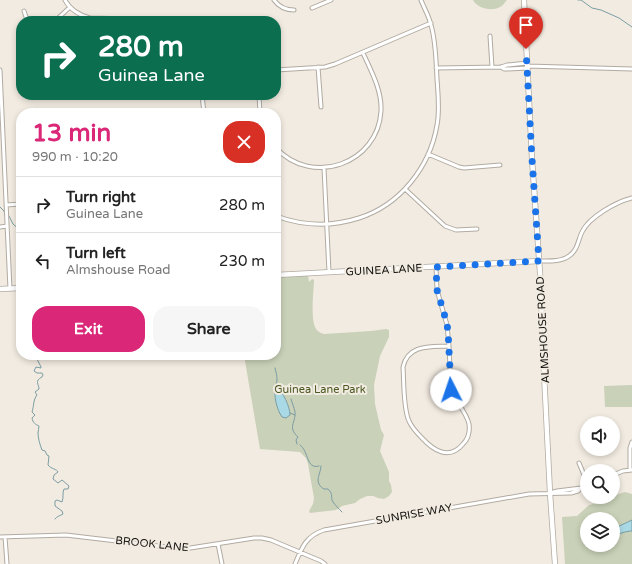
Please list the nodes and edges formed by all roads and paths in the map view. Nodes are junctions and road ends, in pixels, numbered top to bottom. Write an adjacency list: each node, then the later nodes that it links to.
1 (65, 0): 6 (street)
2 (274, 0): 8 (street)
3 (332, 0): 7 (street)
4 (421, 0): 13 (street)
5 (524, 0): 16 (main road, ALMSHOUSE ROAD)
6 (70, 8): 11 (street); 12 (street)
7 (312, 8)
8 (294, 10)
9 (24, 11): 10 (street)
10 (26, 16)
11 (61, 16)
12 (85, 16)
13 (431, 23): 15 (street); 19 (street)
14 (490, 36): 18 (street)
15 (363, 52): 17 (street); 28 (street)
16 (527, 66): 18 (street); 20 (street); 38 (main road, ALMSHOUSE ROAD)
17 (318, 67): 22 (street); 23 (street)
18 (492, 67): 19 (street)
19 (436, 68): 26 (street)
20 (632, 69)
21 (0, 70): 24 (street)
22 (281, 70)
23 (321, 107)
24 (1, 116): 32 (street)
25 (281, 152): 28 (street)
26 (428, 154): 27 (street); 29 (street)
27 (500, 165)
28 (324, 168): 34 (street)
29 (405, 189): 34 (street); 37 (street)
30 (632, 198): 38 (street)
31 (16, 204): 32 (street)
32 (6, 205): 35 (street)
33 (281, 217): 34 (street)
34 (327, 224): 40 (street)
35 (7, 226): 36 (street); 44 (street)
36 (0, 227)
37 (477, 229)
38 (539, 261): 39 (main road, GUINEA LANE); 50 (main road, ALMSHOUSE ROAD)
39 (436, 267): 40 (main road, GUINEA LANE); 45 (street)
40 (329, 272): 41 (main road, GUINEA LANE)
41 (281, 275)
42 (16, 288): 44 (main road)
43 (0, 289): 44 (main road)
44 (10, 289)
45 (448, 346): 45 (street)
46 (632, 442): 47 (street)
47 (631, 470): 48 (street)
48 (620, 472)
49 (580, 488): 50 (street, SUNRISE WAY)
50 (550, 493): 54 (street, SUNRISE WAY); 55 (main road, ALMSHOUSE ROAD)
51 (5, 537): 52 (street, BROOK LANE); 53 (street, BROOK LANE); 56 (street)
52 (0, 538)
53 (218, 544): 54 (street, BROOK LANE); 57 (street)
54 (300, 552): 58 (street, SUNRISE WAY); 59 (street, BROOK LANE)
55 (555, 562)
56 (7, 564)
57 (222, 564)
58 (295, 564)
59 (325, 564)

